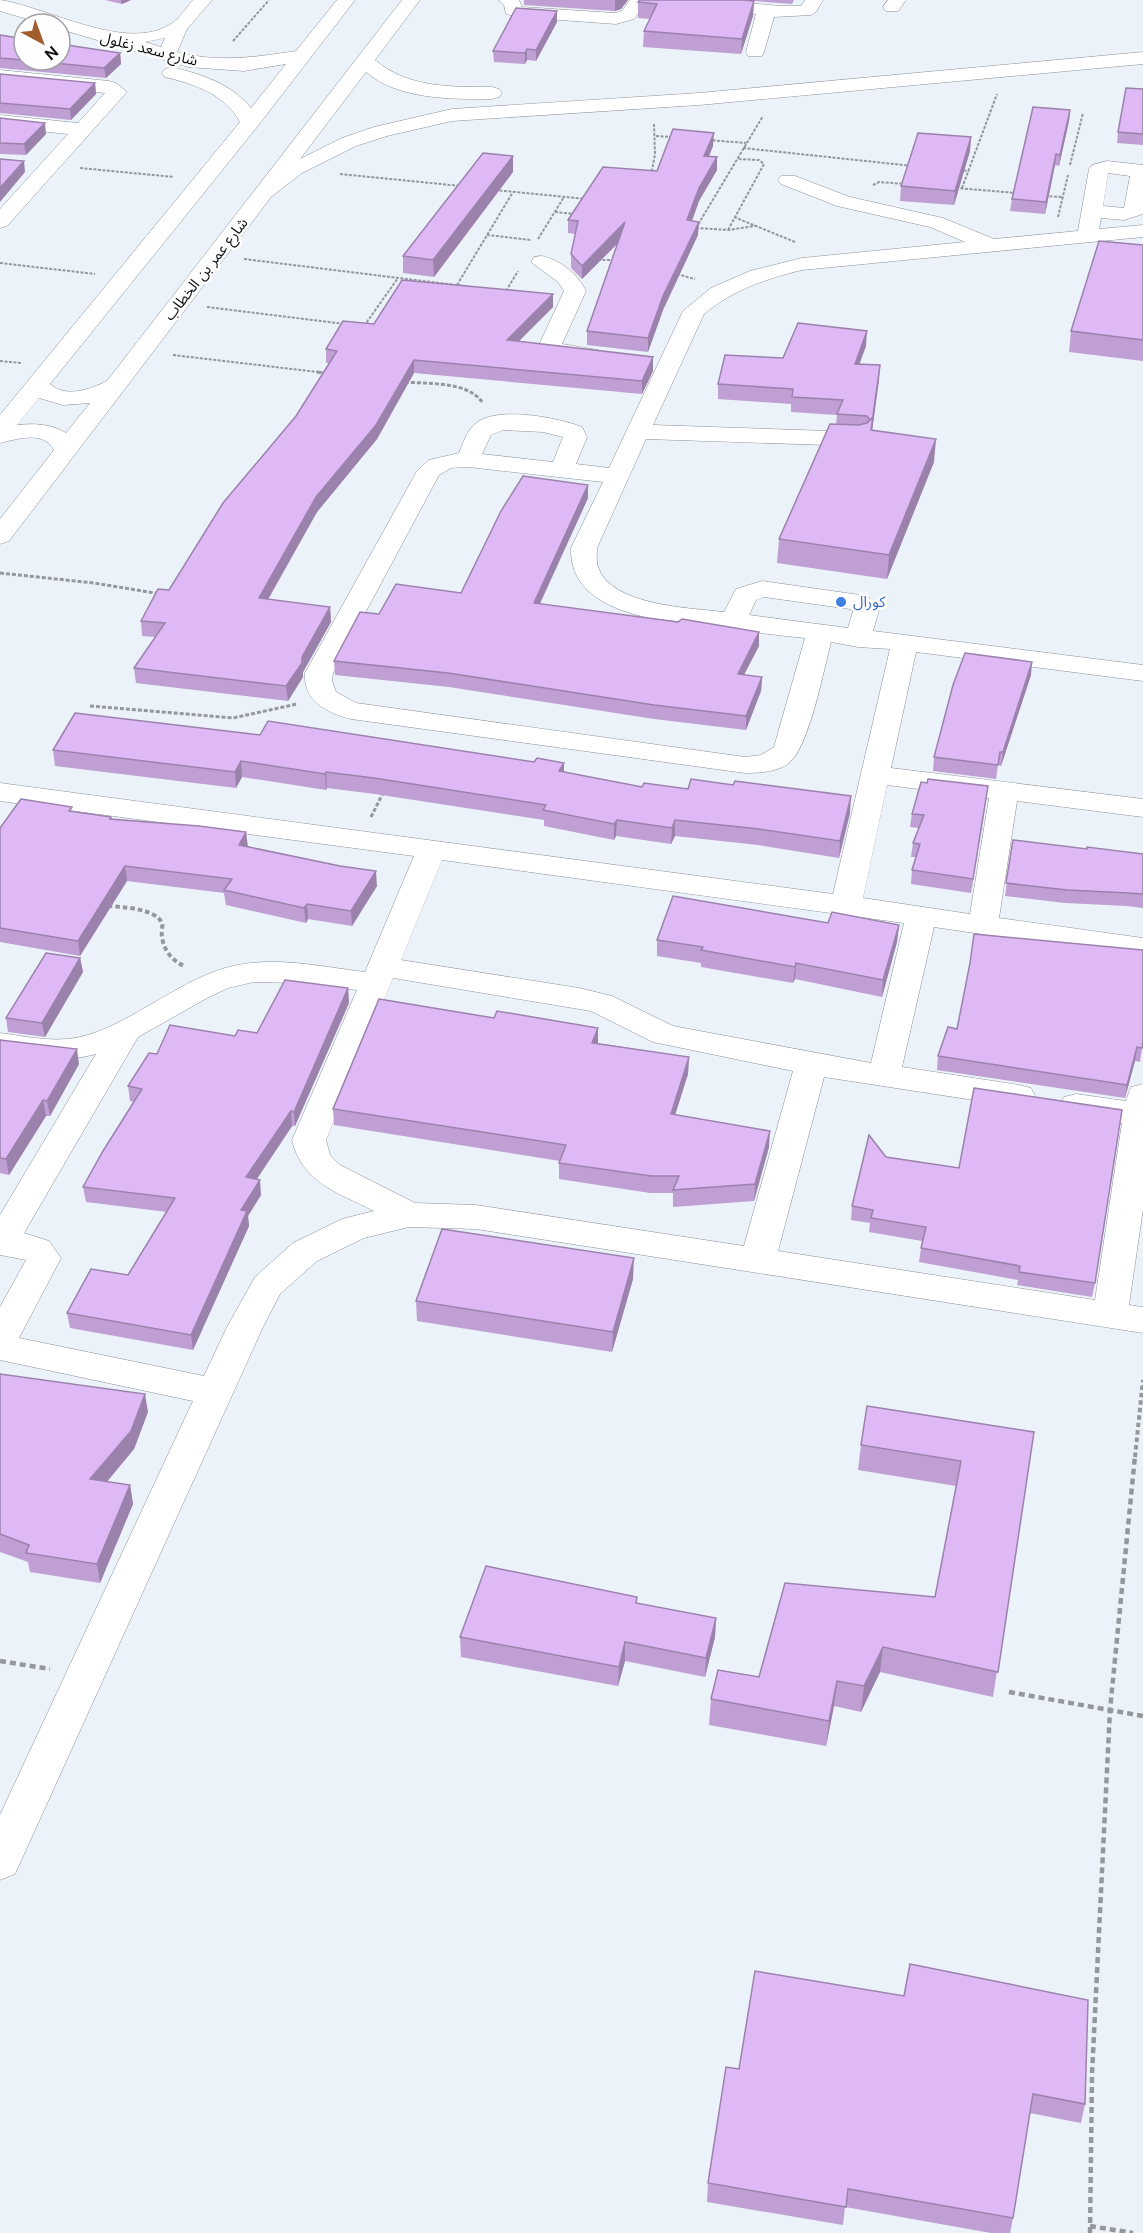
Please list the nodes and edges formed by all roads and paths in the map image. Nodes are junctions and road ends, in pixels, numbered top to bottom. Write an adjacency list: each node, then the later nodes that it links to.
1 (204, 0): 13 (street)
2 (269, 0): 23 (path)
3 (346, 0): 19 (street)
4 (411, 0): 22 (street, شارع عمر بن الخطاب)
5 (508, 0): 6 (street)
6 (639, 0): 8 (street)
7 (814, 0): 11 (street)
8 (662, 2)
9 (696, 4): 11 (street)
10 (0, 5): 12 (street, شارع سعد زغلول)
11 (774, 10): 18 (street)
12 (18, 12)
13 (178, 28): 15 (street); 20 (street)
14 (72, 29): 15 (street, شارع سعد زغلول)
15 (109, 39): 20 (street, شارع سعد زغلول)
16 (1143, 43): 27 (street)
17 (72, 45): 26 (street, شارع سعد زغلول)
18 (755, 52)
19 (302, 56): 23 (street, شارع سعد زغلول); 32 (street)
20 (170, 57): 23 (street, شارع سعد زغلول)
21 (1143, 58): 24 (street)
22 (365, 61): 27 (street); 54 (street, شارع عمر بن الخطاب)
23 (212, 64): 26 (street)
24 (1005, 71): 28 (street); 45 (path)
25 (0, 76): 33 (street)
26 (192, 78): 32 (street, شارع سعد زغلول)
27 (450, 92): 30 (street)
28 (777, 92): 29 (street); 37 (path)
29 (652, 102): 30 (street); 34 (path)
30 (452, 115): 43 (street)
31 (0, 121): 33 (street)
32 (250, 123): 46 (street)
33 (84, 130): 41 (street)
34 (656, 136): 35 (path); 47 (path)
35 (678, 138)
36 (701, 140): 37 (path)
37 (747, 143): 38 (path)
38 (743, 148): 39 (path); 42 (path)
39 (737, 159): 65 (path); 67 (path)
40 (21, 164): 41 (street)
41 (52, 166): 46 (path); 64 (street)
42 (921, 166)
43 (295, 169): 50 (path); 54 (street)
44 (957, 170): 45 (path)
45 (969, 171): 53 (path)
46 (205, 179): 78 (street)
47 (648, 180)
48 (788, 180): 60 (street)
49 (908, 184): 60 (path)
50 (467, 187)
51 (951, 188): 53 (path)
52 (490, 189): 55 (path)
53 (962, 189): 56 (path)
54 (265, 192): 71 (street, شارع عمر بن الخطاب)
55 (513, 192): 59 (path); 80 (path)
56 (1018, 193)
57 (1040, 195): 58 (path)
58 (1063, 197)
59 (588, 199)
60 (865, 206): 70 (street)
61 (1093, 211): 69 (street)
62 (555, 212): 63 (path)
63 (578, 215)
64 (2, 216)
65 (734, 218): 66 (path); 67 (path)
66 (756, 226): 67 (path); 73 (path)
67 (728, 230)
68 (1143, 231): 69 (street)
69 (1087, 237): 70 (street)
70 (992, 246): 73 (street)
71 (216, 256): 79 (path); 85 (street, شارع عمر بن الخطاب)
72 (619, 260): 74 (path)
73 (840, 260): 82 (street)
74 (595, 261)
75 (542, 262): 89 (street)
76 (0, 263): 78 (path)
77 (673, 272): 82 (path)
78 (122, 278): 92 (street)
79 (398, 278): 80 (path); 87 (path)
80 (457, 285): 81 (path)
81 (476, 287)
82 (725, 289): 96 (street)
83 (506, 291): 84 (path)
84 (516, 292)
85 (179, 304): 86 (path); 88 (street, شارع عمر بن الخطاب)
86 (353, 324)
87 (376, 327)
88 (142, 352): 90 (path); 93 (street, شارع عمر بن الخطاب)
89 (614, 358)
90 (333, 374)
91 (404, 382): 94 (path)
92 (37, 384): 93 (street); 95 (street)
93 (115, 386): 99 (street, شارع عمر بن الخطاب)
94 (486, 427): 100 (street); 101 (street)
95 (0, 430)
96 (639, 432): 98 (street); 102 (street)
97 (0, 436): 99 (street)
98 (857, 439)
99 (66, 450): 103 (street, شارع عمر بن الخطاب)
100 (468, 460): 101 (street); 111 (street)
101 (562, 470): 102 (street)
102 (619, 476): 106 (street)
103 (0, 536)
104 (0, 573): 105 (path)
105 (166, 595)
106 (734, 622): 107 (street); 108 (street)
107 (820, 634): 108 (street); 111 (street)
108 (858, 639): 109 (street)
109 (904, 645): 110 (street); 113 (street)
110 (1143, 673)
111 (323, 696): 112 (path)
112 (90, 706)
113 (875, 775): 115 (street); 120 (street)
114 (388, 781): 118 (path)
115 (1004, 791): 117 (street); 123 (street)
116 (0, 792): 118 (street)
117 (1143, 808)
118 (359, 842): 119 (street)
119 (430, 852): 120 (street); 125 (street)
120 (846, 905): 122 (street)
121 (107, 906): 126 (path)
122 (921, 916): 123 (street); 130 (street)
123 (983, 925): 124 (street)
124 (1143, 948)
125 (379, 975): 126 (street); 129 (street); 133 (street)
126 (218, 981): 127 (street)
127 (126, 1030): 128 (street); 134 (street)
128 (0, 1043)
129 (811, 1064): 130 (street); 135 (street)
130 (884, 1076): 131 (street)
131 (1141, 1105): 132 (street)
132 (1139, 1155): 136 (street)
133 (409, 1215): 135 (street); 140 (street)
134 (1, 1243): 137 (street)
135 (758, 1260): 136 (street)
136 (1126, 1318)
137 (0, 1340)
138 (0, 1347): 140 (street)
139 (1143, 1380): 144 (path)
140 (215, 1392): 142 (street)
141 (0, 1661): 142 (path)
142 (85, 1675): 146 (street)
143 (1009, 1692): 144 (path)
144 (1110, 1710): 145 (path); 147 (path)
145 (1143, 1716)
146 (0, 1861)
147 (1090, 2230): 148 (path)
148 (1133, 2233)

